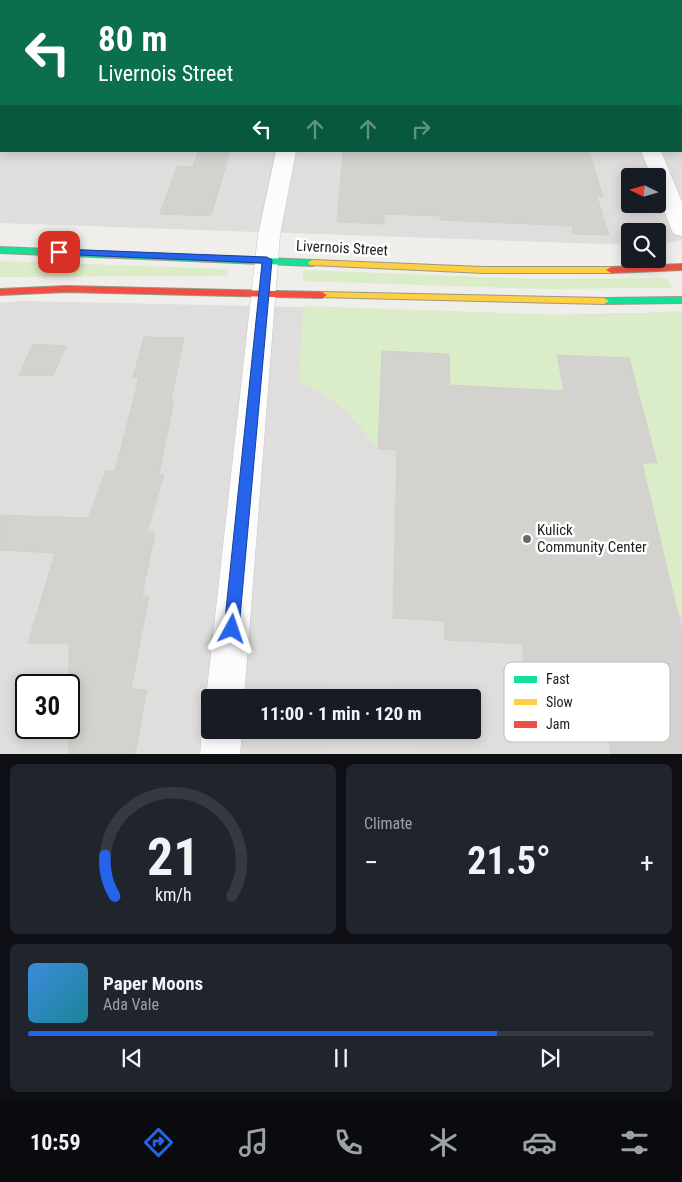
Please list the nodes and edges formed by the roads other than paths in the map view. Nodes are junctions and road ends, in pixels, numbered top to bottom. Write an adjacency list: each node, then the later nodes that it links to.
1 (286, 152): 5 (street)
2 (651, 152): 3 (street)
3 (682, 229)
4 (0, 250): 5 (street, Livernois Street)
5 (267, 260): 6 (street, Livernois Street); 8 (street)
6 (682, 267)
7 (0, 292): 8 (street)
8 (264, 294): 9 (street); 10 (street)
9 (682, 300)
10 (226, 689)
11 (221, 739): 12 (street)
12 (220, 754)

